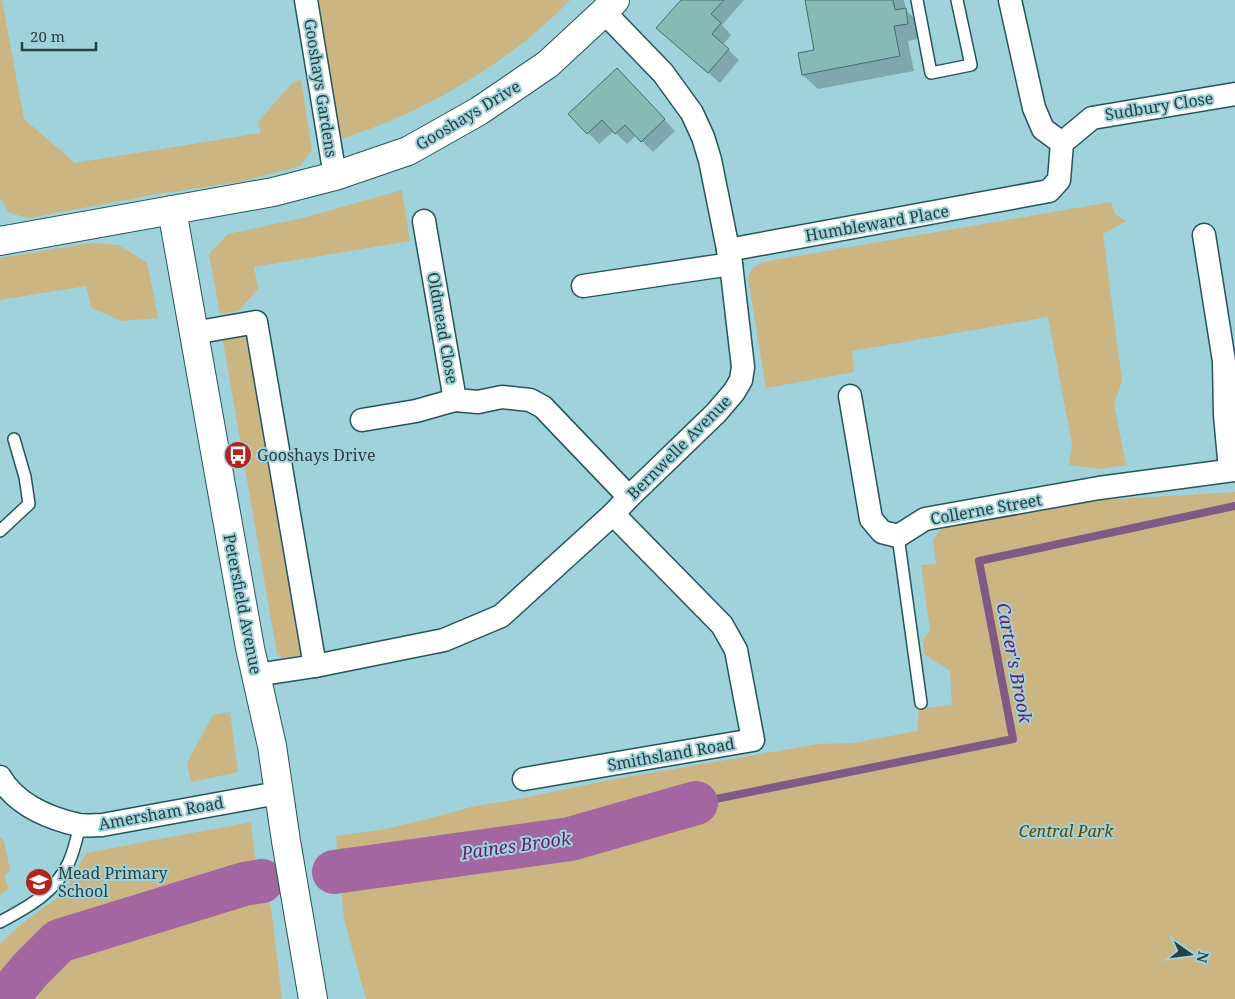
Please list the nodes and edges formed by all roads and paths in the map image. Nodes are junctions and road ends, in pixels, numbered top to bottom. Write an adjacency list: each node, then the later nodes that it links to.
1 (306, 0): 8 (street, Gooshays Gardens)
2 (917, 0): 3 (lane)
3 (957, 0)
4 (1012, 0): 7 (street)
5 (609, 6): 8 (street, Gooshays Drive); 13 (street, Bernwelle Avenue)
6 (1235, 94): 7 (street, Sudbury Close)
7 (1062, 143): 13 (street, Humbleward Place)
8 (335, 176): 9 (street, Gooshays Drive)
9 (172, 210): 12 (street, Gooshays Drive); 15 (street, Petersfield Avenue)
10 (424, 221): 17 (street, Oldmead Close)
11 (1204, 235): 20 (street)
12 (0, 241)
13 (730, 257): 14 (street, Humbleward Place); 21 (street, Bernwelle Avenue)
14 (583, 286)
15 (193, 333): 25 (street); 26 (street, Petersfield Avenue)
16 (850, 396): 24 (street)
17 (455, 400): 18 (street); 21 (street, Oldmead Close)
18 (362, 420)
19 (14, 438): 23 (lane)
20 (1233, 470): 24 (street, Collerne Street)
21 (629, 496): 22 (street, Bernwelle Avenue)
22 (613, 514): 25 (street, Bernwelle Avenue); 29 (street, Smithsland Road)
23 (0, 531)
24 (898, 536): 27 (lane)
25 (314, 666): 26 (street, Bernwelle Avenue)
26 (256, 675): 30 (street, Petersfield Avenue)
27 (921, 703)
28 (0, 777): 31 (street, Amersham Road)
29 (524, 779)
30 (278, 793): 31 (street, Amersham Road); 33 (street, Petersfield Avenue)
31 (80, 825): 32 (lane)
32 (0, 922)
33 (313, 999)

